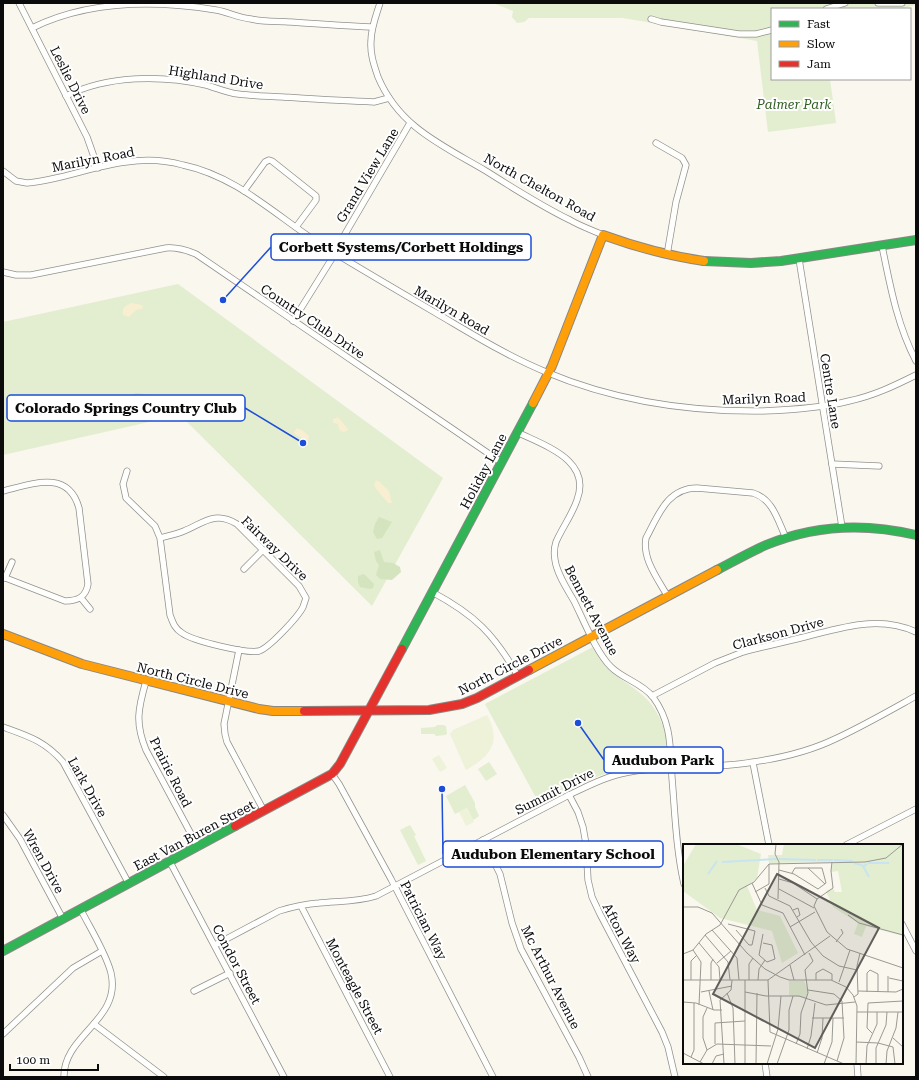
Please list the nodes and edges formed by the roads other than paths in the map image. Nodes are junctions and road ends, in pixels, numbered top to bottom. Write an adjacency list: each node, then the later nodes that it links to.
1 (20, 3): 9 (street, Leslie Drive)
2 (380, 3): 8 (street, North Chelton Road)
3 (845, 3): 6 (street)
4 (878, 3): 5 (street)
5 (902, 3)
6 (829, 8)
7 (651, 19): 10 (street)
8 (372, 27): 9 (street); 12 (street, North Chelton Road)
9 (32, 28): 11 (street, Leslie Drive)
10 (771, 30)
11 (66, 96): 12 (street, Highland Drive); 15 (street, Leslie Drive)
12 (389, 98): 13 (street, North Chelton Road)
13 (410, 123): 19 (street, North Chelton Road); 22 (street, Grand View Lane)
14 (656, 143): 23 (street)
15 (98, 168): 16 (street, Marilyn Road); 17 (street, Marilyn Road)
16 (3, 171)
17 (244, 191): 18 (street, Marilyn Road); 18 (street)
18 (296, 227): 22 (street, Marilyn Road)
19 (603, 235): 23 (street, North Chelton Road); 28 (street, Holiday Lane)
20 (916, 240): 21 (street, North Chelton Road)
21 (882, 246): 24 (street, North Chelton Road); 27 (street)
22 (334, 253): 26 (street, Grand View Lane); 28 (street, Marilyn Road)
23 (667, 255): 24 (street, North Chelton Road)
24 (799, 259): 30 (street, Centre Lane)
25 (3, 272): 26 (street, Country Club Drive)
26 (293, 321): 32 (street, Country Club Drive)
27 (916, 361)
28 (548, 373): 30 (street, Marilyn Road); 31 (street, Holiday Lane)
29 (916, 375): 30 (street, Marilyn Road)
30 (823, 405): 33 (street, Centre Lane)
31 (517, 432): 32 (street, Holiday Lane); 53 (street, Bennett Avenue)
32 (501, 462): 45 (street, Holiday Lane)
33 (832, 464): 34 (street); 37 (street, Centre Lane)
34 (879, 466)
35 (127, 471): 39 (street, Fairway Drive)
36 (3, 491): 47 (street)
37 (842, 527): 38 (street, North Circle Drive); 40 (street, North Circle Drive)
38 (916, 535)
39 (160, 538): 41 (street, Fairway Drive); 54 (street, Fairway Drive)
40 (786, 538): 46 (street, North Circle Drive); 46 (street)
41 (262, 550): 43 (street); 48 (street, Fairway Drive)
42 (12, 562): 44 (street)
43 (244, 570)
44 (4, 578): 47 (street)
45 (432, 592): 55 (street); 60 (street, Holiday Lane)
46 (668, 597): 53 (street, North Circle Drive)
47 (81, 598): 50 (street)
48 (306, 598): 49 (street); 54 (street, Fairway Drive)
49 (313, 598)
50 (90, 609)
51 (916, 632): 57 (street, Clarkson Drive)
52 (3, 634): 56 (street, North Circle Drive)
53 (592, 636): 55 (street, North Circle Drive); 57 (street, Bennett Avenue)
54 (240, 650): 59 (street)
55 (518, 676): 60 (street, North Circle Drive)
56 (146, 681): 59 (street, North Circle Drive); 74 (street, Prairie Road)
57 (652, 696): 63 (street, Bennett Avenue)
58 (916, 696): 62 (street, Summit Drive)
59 (229, 701): 60 (street, North Circle Drive); 67 (street)
60 (369, 711): 64 (street, East Van Buren Street)
61 (3, 727): 77 (street, Lark Drive)
62 (753, 762): 63 (street, Summit Drive); 71 (street)
63 (672, 769): 65 (street, Summit Drive); 76 (street, Bennett Avenue)
64 (332, 774): 67 (street, East Van Buren Street); 78 (street, Patrician Way)
65 (569, 795): 70 (street, Summit Drive); 99 (street, Afton Way)
66 (916, 809): 69 (street)
67 (264, 811): 74 (street, East Van Buren Street)
68 (3, 815): 81 (street, Wren Drive)
69 (858, 839): 72 (street); 73 (street)
70 (483, 840): 78 (street, Summit Drive); 98 (street, Mc Arthur Avenue)
71 (769, 844)
72 (848, 844)
73 (860, 844)
74 (198, 847): 75 (street, East Van Buren Street)
75 (170, 862): 77 (street, East Van Buren Street); 83 (street, Condor Street)
76 (683, 877)
77 (129, 884): 80 (street, East Van Buren Street)
78 (394, 887): 79 (street, Summit Drive); 97 (street, Patrician Way)
79 (301, 906): 83 (street, Summit Drive); 96 (street, Monteagle Street)
80 (81, 910): 81 (street, East Van Buren Street); 86 (street)
81 (62, 919): 85 (street, East Van Buren Street)
82 (903, 926): 84 (street)
83 (215, 945): 87 (street, Condor Street)
84 (916, 950)
85 (3, 951)
86 (102, 951): 89 (street); 90 (street)
87 (230, 973): 88 (street); 95 (street, Condor Street)
88 (194, 991)
89 (94, 1024): 93 (street); 94 (street)
90 (3, 1034)
91 (765, 1064): 100 (street)
92 (857, 1064): 101 (street)
93 (64, 1077)
94 (164, 1077)
95 (284, 1077)
96 (390, 1077)
97 (493, 1077)
98 (588, 1077)
99 (675, 1077)
100 (767, 1077)
101 (858, 1077)

